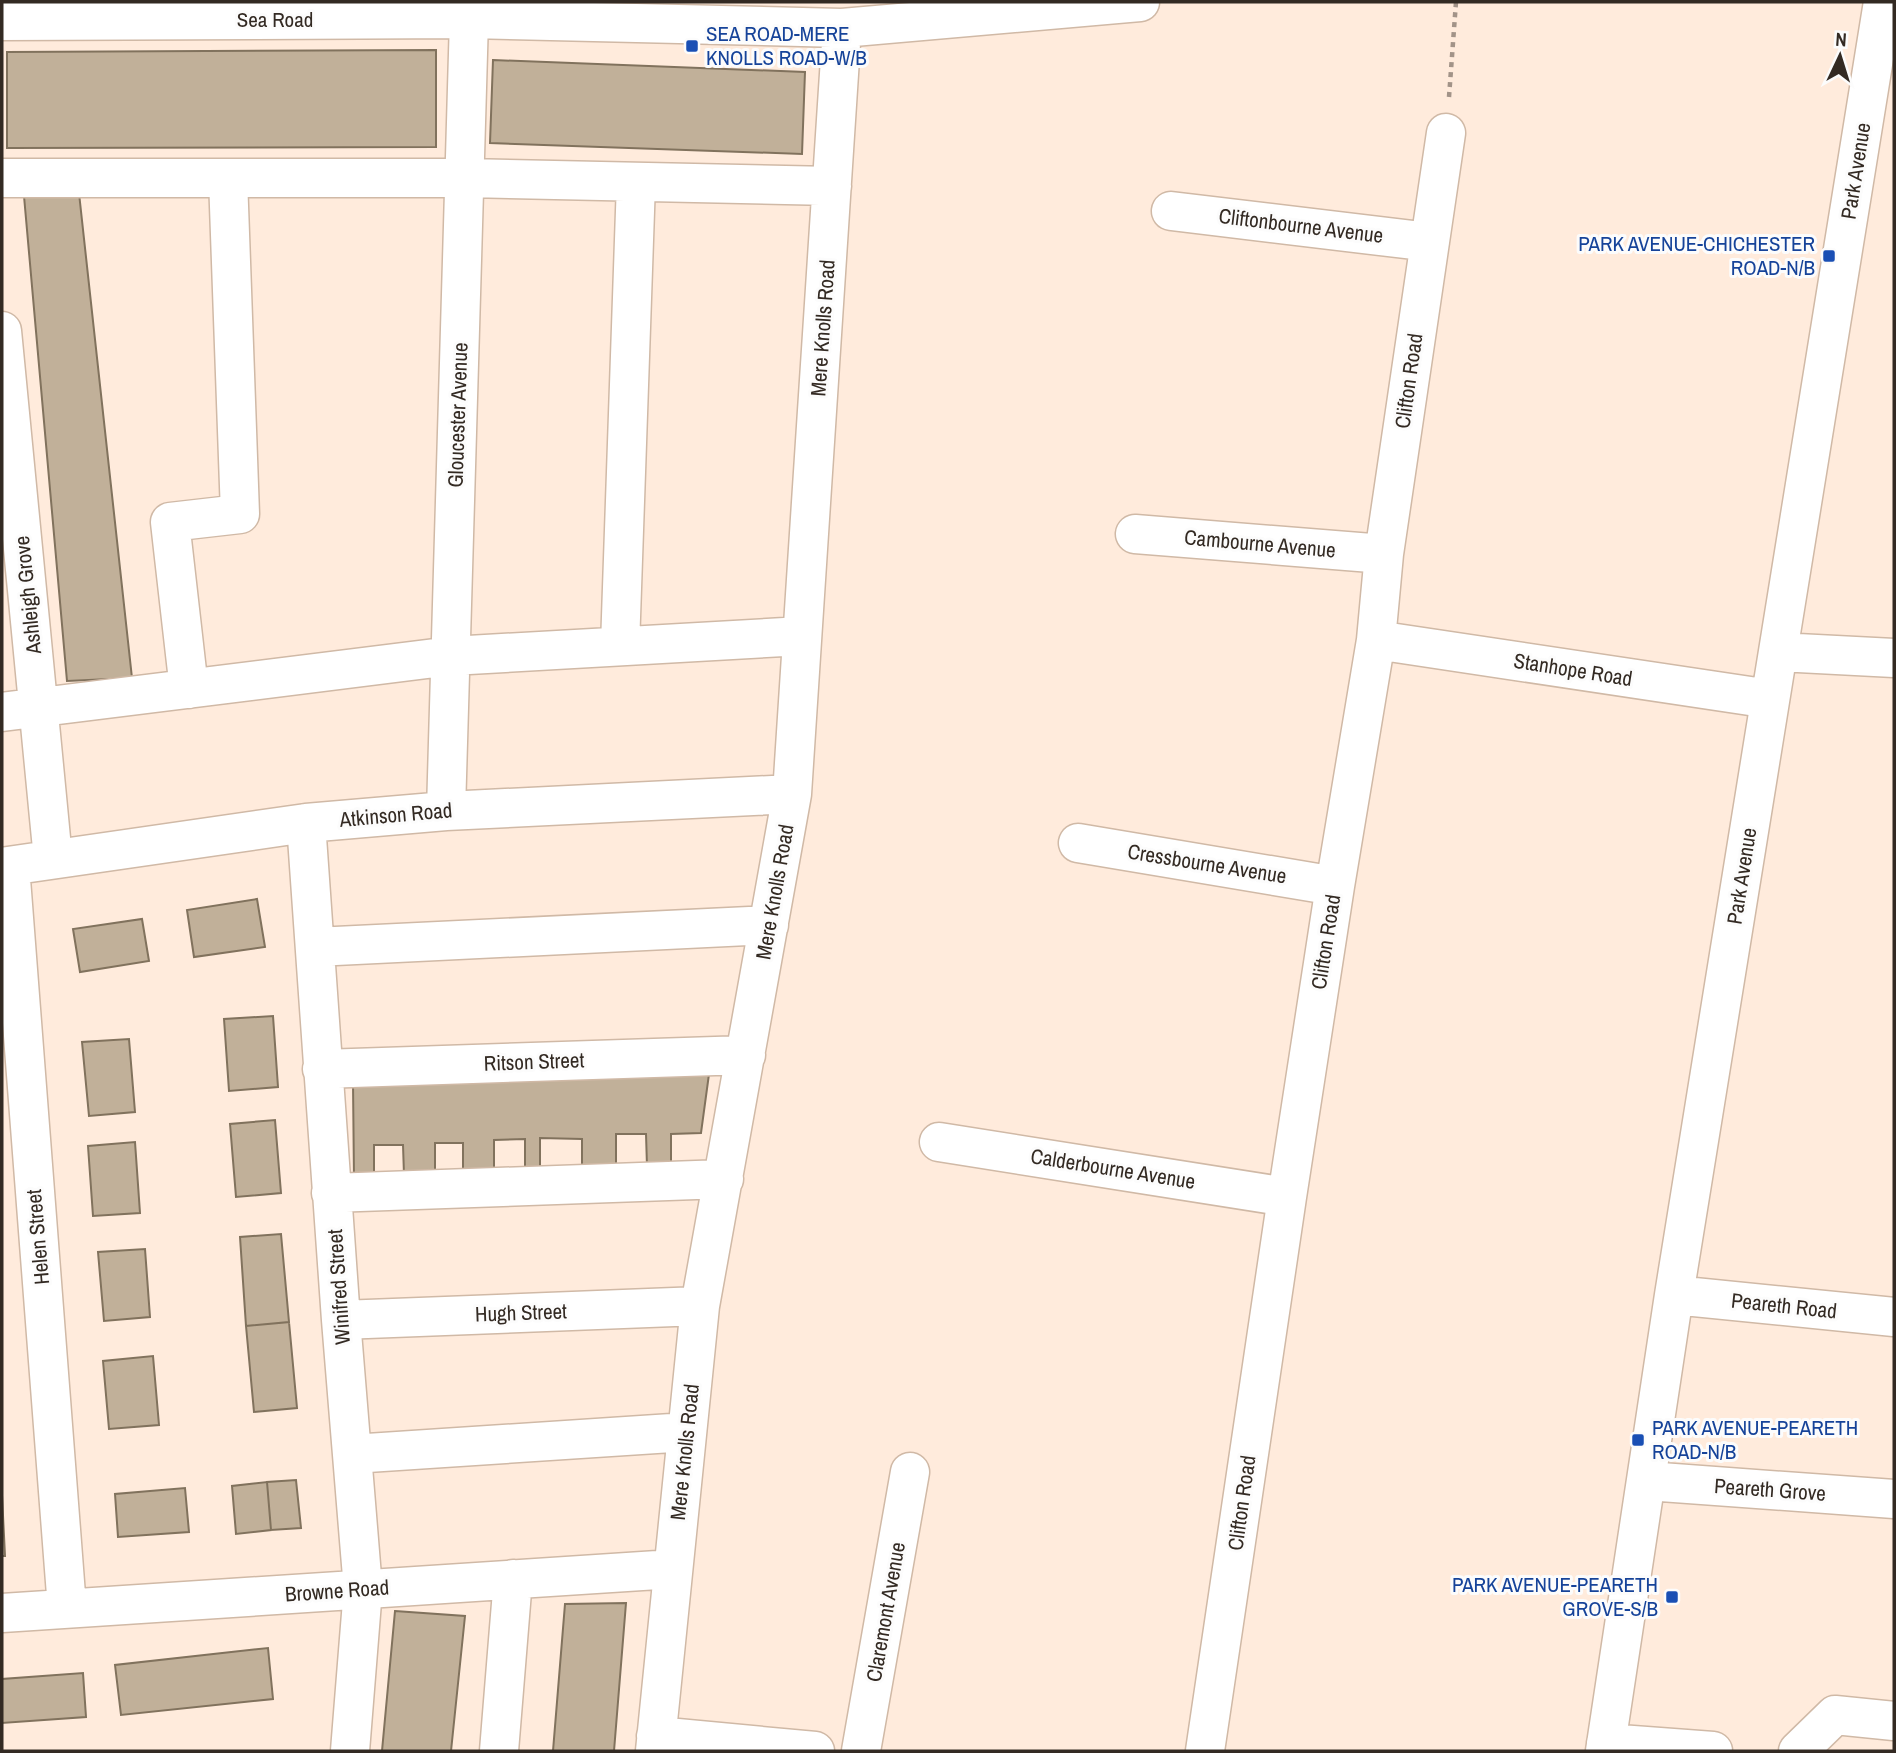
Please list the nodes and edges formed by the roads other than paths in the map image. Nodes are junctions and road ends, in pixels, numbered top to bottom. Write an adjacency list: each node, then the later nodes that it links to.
1 (1140, 2): 5 (street, Sea Road)
2 (1883, 2): 22 (street, Park Avenue)
3 (282, 11): 6 (street, Sea Road); 7 (street, Sea Road)
4 (615, 12): 5 (street, Sea Road); 6 (street, Sea Road)
5 (856, 18): 13 (street, Mere Knolls Road)
6 (469, 19): 11 (street, Gloucester Avenue)
7 (2, 21)
8 (1446, 133): 15 (street, Clifton Road)
9 (2, 178): 10 (street)
10 (228, 178): 11 (street); 25 (street)
11 (466, 178): 12 (street); 23 (street, Gloucester Avenue)
12 (636, 181): 13 (street); 21 (street)
13 (832, 186): 19 (street, Mere Knolls Road)
14 (1171, 211): 15 (street, Cliftonbourne Avenue)
15 (1430, 242): 18 (street, Clifton Road)
16 (2, 331): 27 (street, Ashleigh Grove)
17 (1135, 534): 18 (street, Cambourne Avenue)
18 (1384, 554): 20 (street, Clifton Road)
19 (802, 636): 21 (street); 28 (street, Mere Knolls Road)
20 (1376, 639): 26 (street, Stanhope Road); 34 (street, Clifton Road)
21 (620, 646): 23 (street)
22 (1778, 652): 24 (street); 26 (street, Park Avenue)
23 (451, 656): 25 (street); 29 (street, Gloucester Avenue)
24 (1894, 658)
25 (189, 689): 27 (street)
26 (1770, 699): 44 (street, Park Avenue)
27 (20, 709): 32 (street, Ashleigh Grove)
28 (792, 794): 29 (street, Atkinson Road); 35 (street, Mere Knolls Road)
29 (446, 811): 30 (street, Atkinson Road)
30 (306, 823): 32 (street, Atkinson Road); 36 (street, Winifred Street)
31 (1078, 843): 34 (street, Cressbourne Avenue)
32 (53, 859): 33 (street, Atkinson Road)
33 (6, 866): 37 (street, Helen Street)
34 (1335, 886): 43 (street, Clifton Road)
35 (769, 925): 36 (street); 38 (street, Mere Knolls Road)
36 (315, 947): 39 (street, Winifred Street)
37 (12, 1029): 56 (street, Helen Street)
38 (746, 1055): 39 (street, Ritson Street); 41 (street, Mere Knolls Road)
39 (322, 1069): 42 (street, Winifred Street)
40 (939, 1142): 43 (street, Calderbourne Avenue)
41 (724, 1179): 42 (street); 45 (street, Mere Knolls Road)
42 (331, 1193): 47 (street, Winifred Street)
43 (1287, 1197): 65 (street, Clifton Road)
44 (1674, 1295): 46 (street, Peareth Road); 51 (street, Park Avenue)
45 (700, 1306): 47 (street, Hugh Street); 48 (street, Mere Knolls Road)
46 (1894, 1317)
47 (341, 1320): 49 (street, Winifred Street)
48 (687, 1432): 49 (street); 53 (street, Mere Knolls Road)
49 (352, 1454): 55 (street, Winifred Street)
50 (910, 1472): 64 (street, Claremont Avenue)
51 (1647, 1481): 52 (street, Peareth Grove); 60 (street, Park Avenue)
52 (1894, 1499)
53 (673, 1569): 54 (street, Browne Road); 59 (street, Mere Knolls Road)
54 (513, 1579): 55 (street, Browne Road); 62 (street)
55 (363, 1589): 56 (street, Browne Road); 61 (street, Winifred Street)
56 (67, 1608): 57 (street, Browne Road)
57 (2, 1613)
58 (1894, 1721): 67 (street)
59 (655, 1743): 63 (street)
60 (1606, 1747): 66 (street)
61 (350, 1751)
62 (499, 1751)
63 (815, 1751)
64 (861, 1751)
65 (1205, 1751)
66 (1713, 1751)
67 (1797, 1751)

